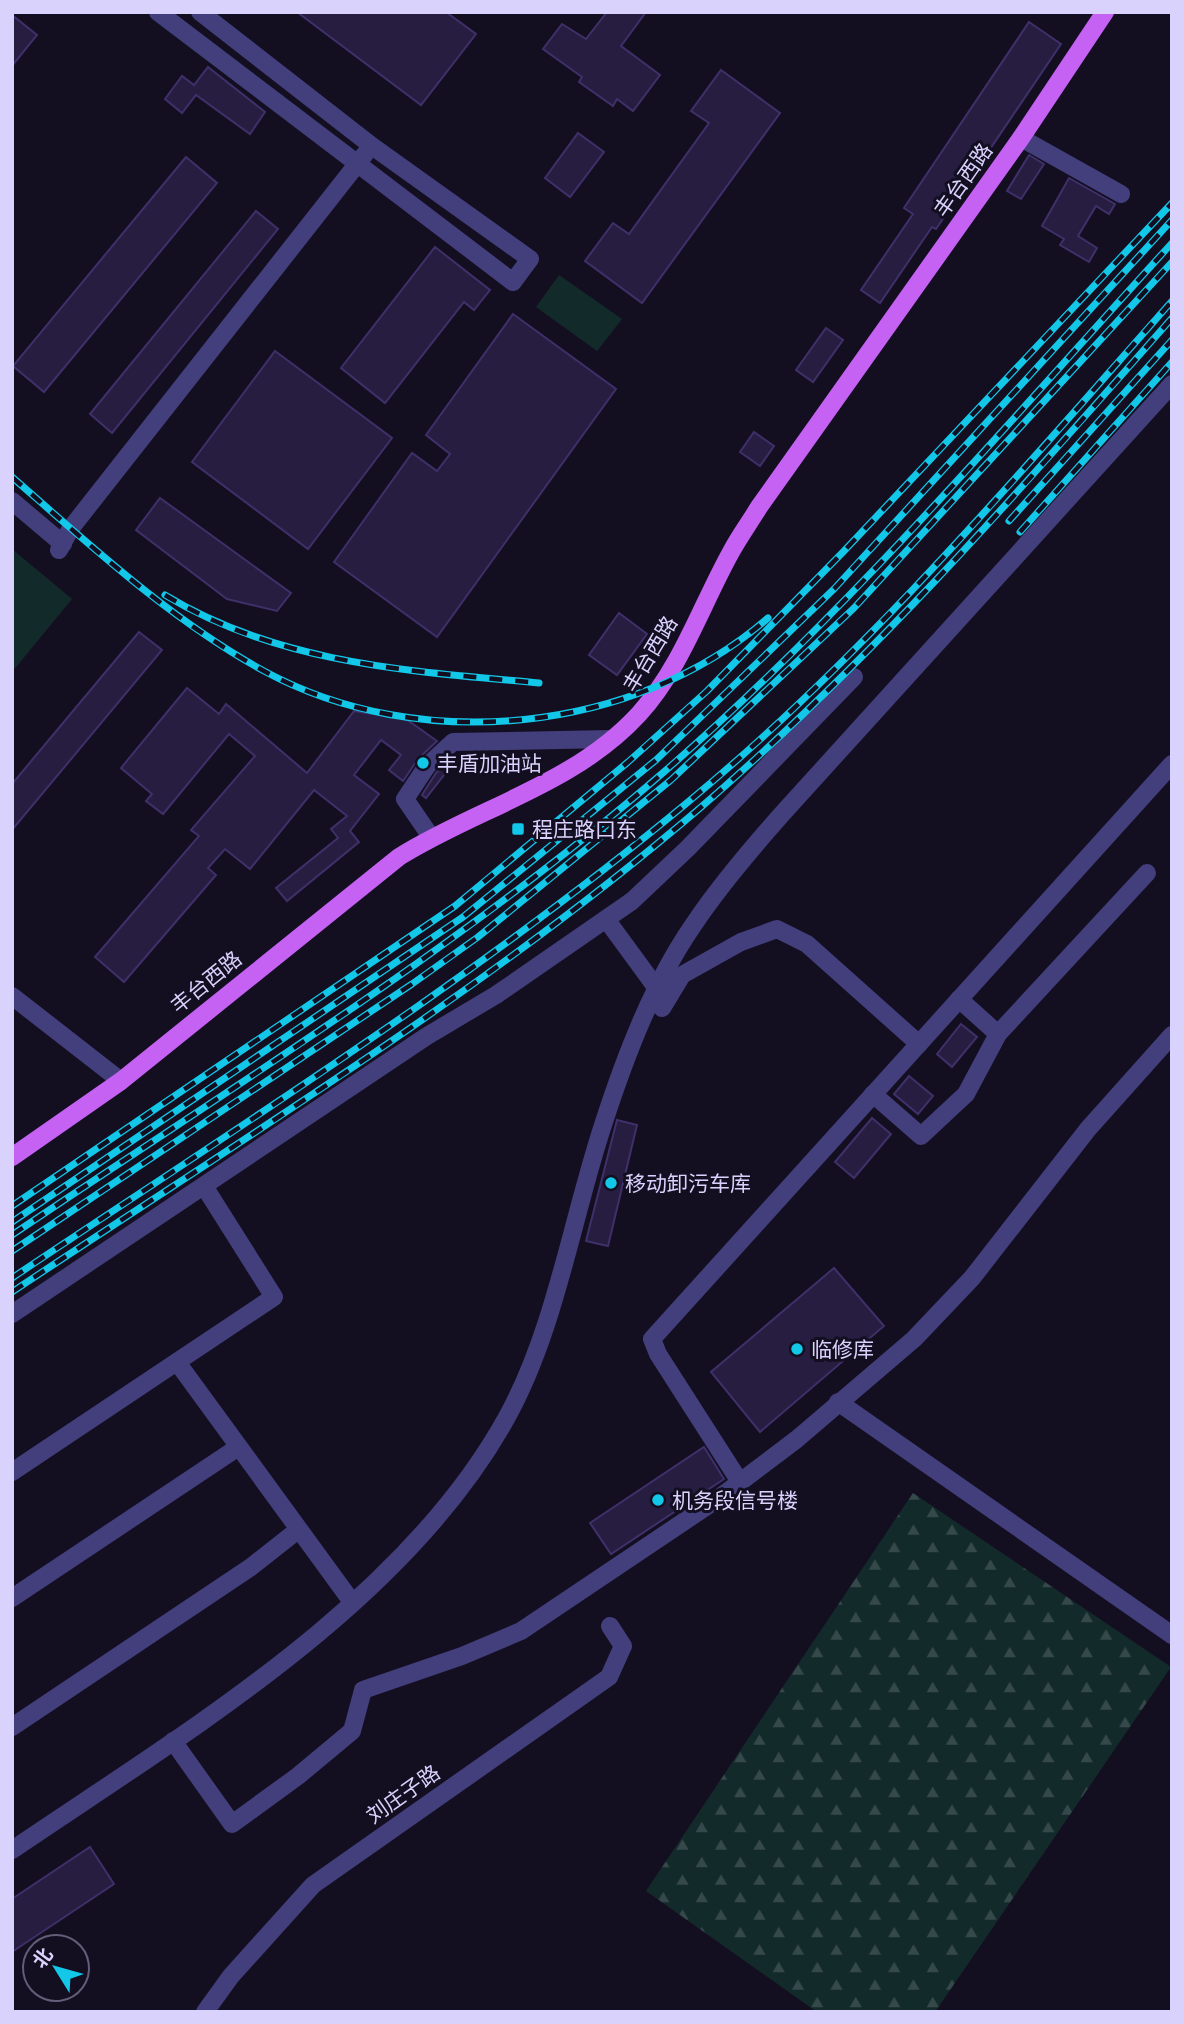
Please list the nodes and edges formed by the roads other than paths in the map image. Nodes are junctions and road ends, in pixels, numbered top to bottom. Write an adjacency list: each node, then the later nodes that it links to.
1 (158, 12): 6 (street)
2 (200, 12): 5 (street)
3 (1105, 12): 4 (main road, 丰台西路)
4 (1021, 138): 7 (street); 11 (main road, 丰台西路)
5 (372, 146): 6 (street); 6 (street)
6 (358, 163): 9 (street)
7 (1121, 194)
8 (1172, 384): 16 (street)
9 (12, 501)
10 (854, 677): 15 (street)
11 (611, 739): 13 (main road, 丰台西路); 13 (street)
12 (1172, 764): 18 (street)
13 (430, 837): 23 (main road, 丰台西路)
14 (1147, 873): 19 (street)
15 (606, 919): 16 (street); 26 (street)
16 (658, 990): 22 (street)
17 (12, 996): 23 (street)
18 (959, 999): 19 (street); 21 (street)
19 (998, 1034): 24 (street)
20 (1172, 1035): 29 (street)
21 (919, 1044): 22 (street); 24 (street)
22 (620, 1075): 35 (street)
23 (121, 1081): 25 (main road, 丰台西路)
24 (873, 1094): 32 (street)
25 (12, 1157)
26 (204, 1186): 27 (street); 28 (street)
27 (12, 1314)
28 (177, 1362): 30 (street); 31 (street)
29 (838, 1402): 32 (street); 37 (street)
30 (237, 1448): 33 (street); 34 (street)
31 (12, 1472)
32 (740, 1482): 39 (street)
33 (298, 1530): 35 (street); 38 (street)
34 (12, 1598)
35 (352, 1602): 39 (street)
36 (610, 1626): 41 (street, 刘庄子路)
37 (1172, 1634)
38 (12, 1727)
39 (173, 1741): 40 (street)
40 (12, 1850)
41 (205, 2012)

